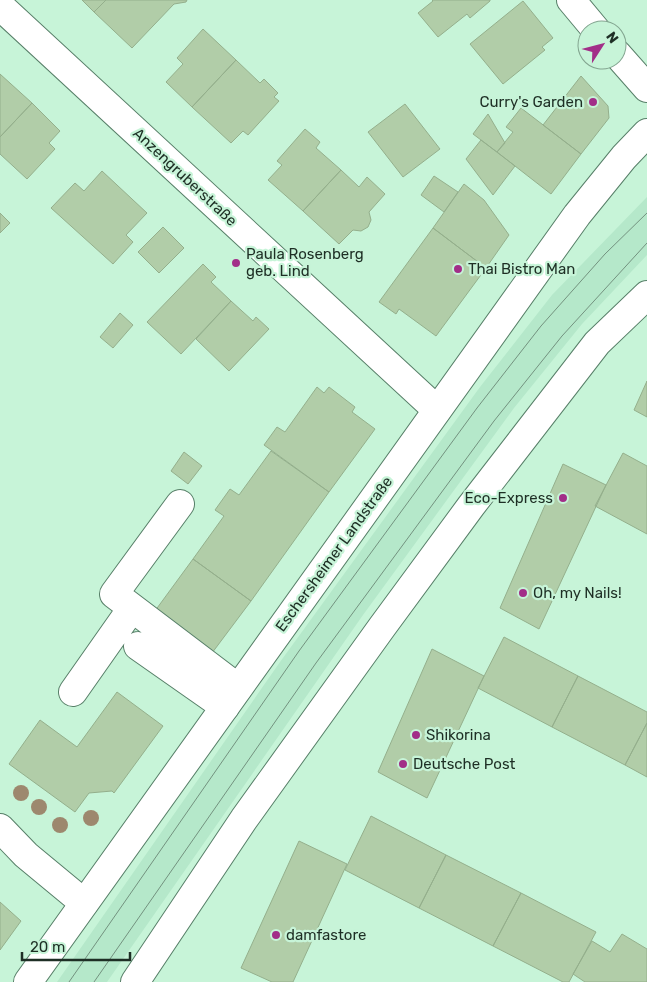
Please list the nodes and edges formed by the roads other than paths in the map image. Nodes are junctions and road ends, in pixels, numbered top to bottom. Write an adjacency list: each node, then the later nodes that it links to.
1 (571, 0): 3 (main road)
2 (0, 6): 8 (main road, Anzengruberstraße)
3 (588, 20)
4 (627, 65): 5 (main road)
5 (647, 88)
6 (647, 133): 8 (main road, Eschersheimer Landstraße)
7 (647, 295): 17 (main road)
8 (436, 410): 13 (main road, Eschersheimer Landstraße)
9 (180, 504): 10 (main road)
10 (132, 608): 12 (main road); 13 (main road)
11 (138, 646): 13 (main road)
12 (73, 692)
13 (231, 698): 15 (main road, Eschersheimer Landstraße)
14 (0, 828): 15 (main road)
15 (84, 904): 16 (main road, Eschersheimer Landstraße)
16 (28, 982)
17 (135, 982)

